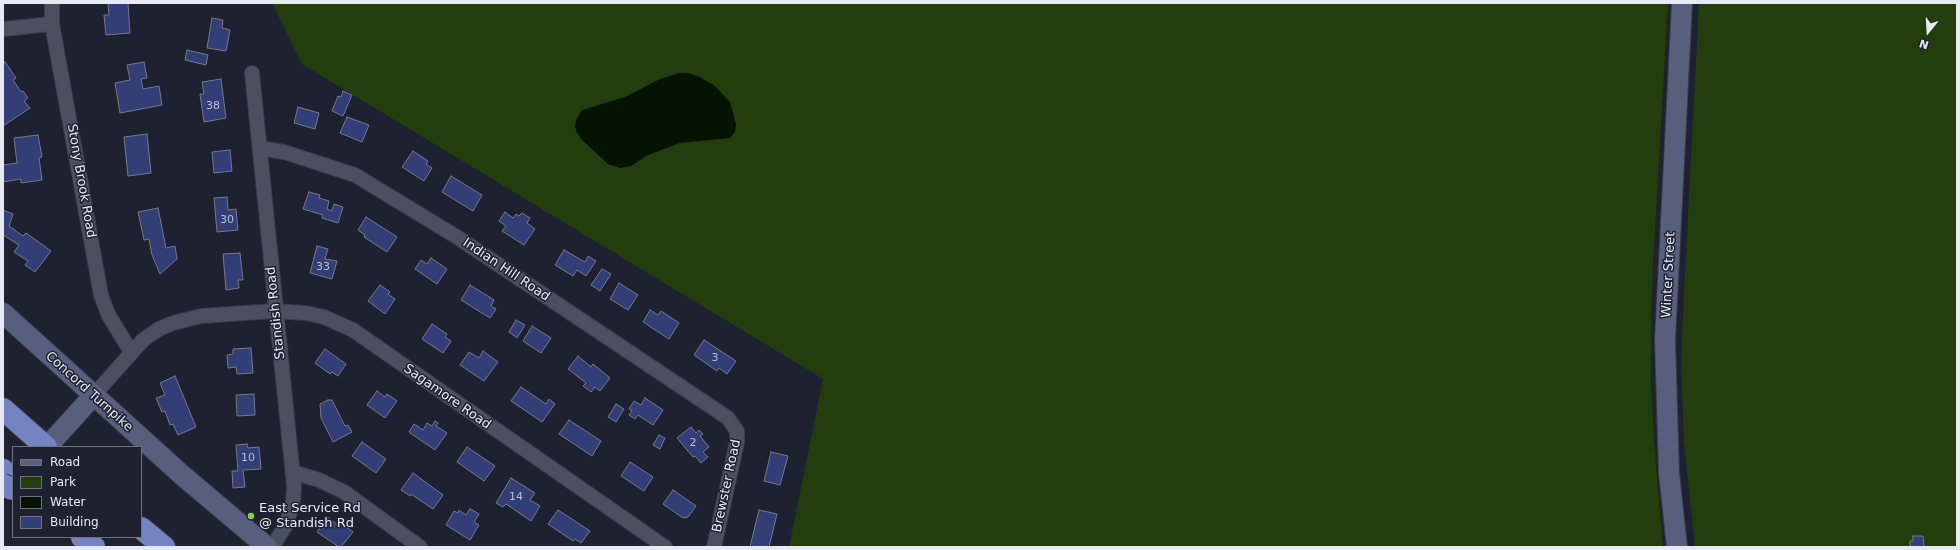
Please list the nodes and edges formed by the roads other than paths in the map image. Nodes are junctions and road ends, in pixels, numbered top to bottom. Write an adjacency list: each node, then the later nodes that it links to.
1 (52, 3): 3 (street, Stony Brook Road)
2 (1682, 3): 29 (main road, Winter Street)
3 (52, 24): 4 (street); 9 (street, Stony Brook Road)
4 (3, 29)
5 (252, 73): 6 (street, Standish Road)
6 (260, 148): 7 (street, Standish Road); 12 (street, Indian Hill Road)
7 (275, 312): 9 (street, Sagamore Road); 16 (street, Standish Road); 27 (street, Sagamore Road)
8 (3, 313): 10 (main road, Concord Turnpike)
9 (131, 352): 10 (street, Sagamore Road)
10 (93, 396): 14 (main road); 24 (main road, Concord Turnpike)
11 (3, 409): 13 (highway)
12 (735, 426): 28 (street, Brewster Road)
13 (45, 446)
14 (47, 446)
15 (3, 470): 17 (highway)
16 (293, 472): 25 (street, Standish Road); 26 (street)
17 (12, 477)
18 (12, 486): 19 (main road)
19 (3, 496)
20 (142, 529): 23 (highway)
21 (83, 538): 22 (highway)
22 (94, 547)
23 (164, 547)
24 (267, 547)
25 (272, 547)
26 (420, 547)
27 (665, 547)
28 (714, 547)
29 (1676, 547)

